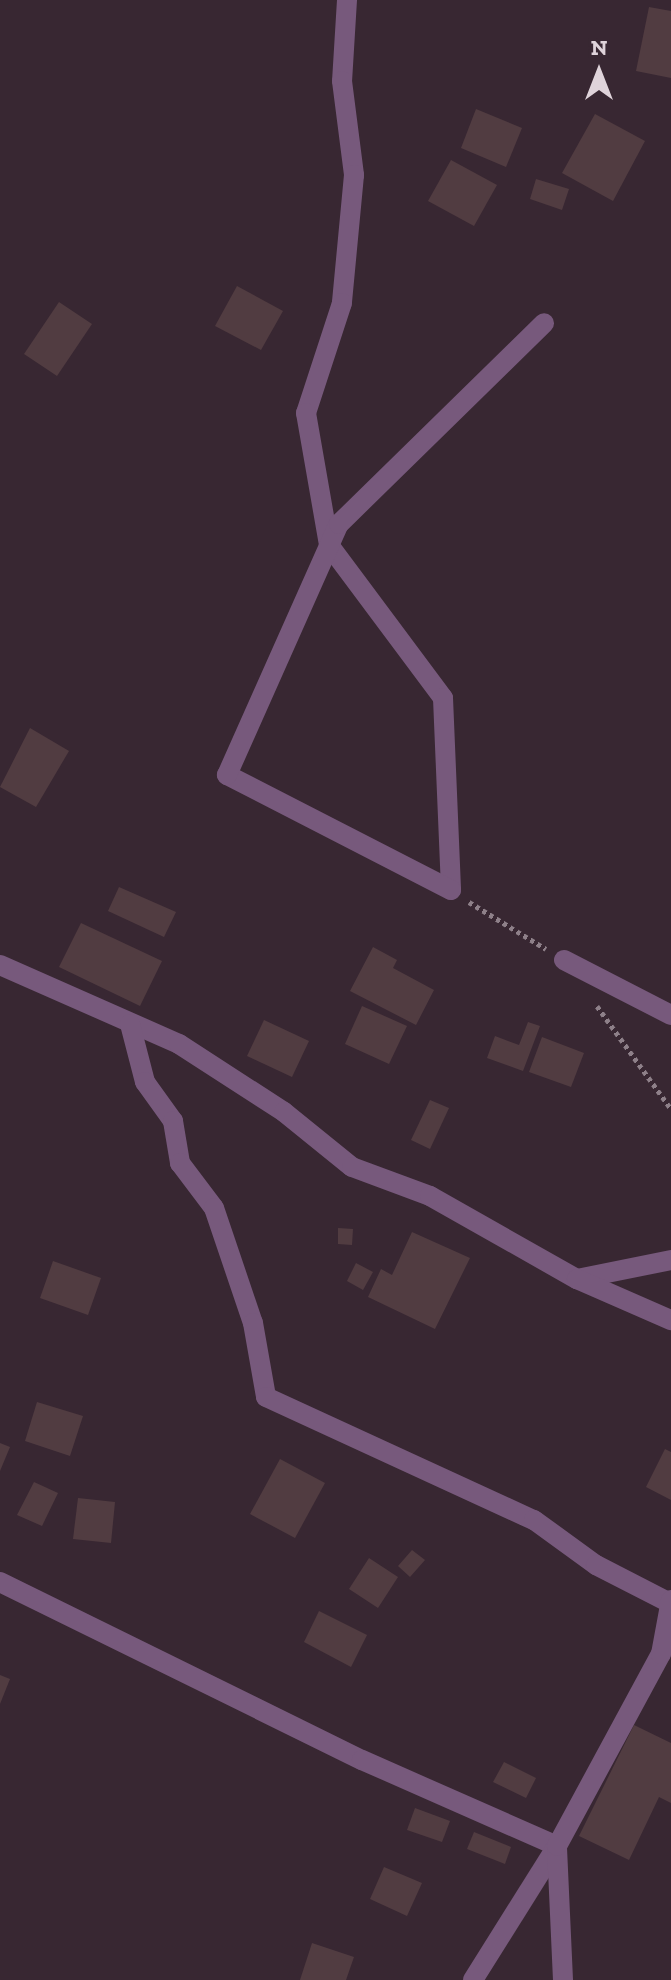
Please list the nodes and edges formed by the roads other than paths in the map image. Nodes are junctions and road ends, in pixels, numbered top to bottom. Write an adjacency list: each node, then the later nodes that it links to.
1 (347, 0): 3 (street)
2 (544, 323): 3 (street)
3 (329, 545): 3 (street)
4 (564, 960): 6 (street)
5 (0, 965): 7 (street)
6 (671, 1015)
7 (130, 1024): 9 (street); 12 (street)
8 (671, 1260): 9 (street)
9 (577, 1279): 10 (street)
10 (671, 1320)
11 (0, 1582): 14 (street)
12 (670, 1602): 13 (street)
13 (666, 1653): 14 (street)
14 (557, 1846): 15 (street); 16 (street)
15 (473, 1980)
16 (563, 1980)

